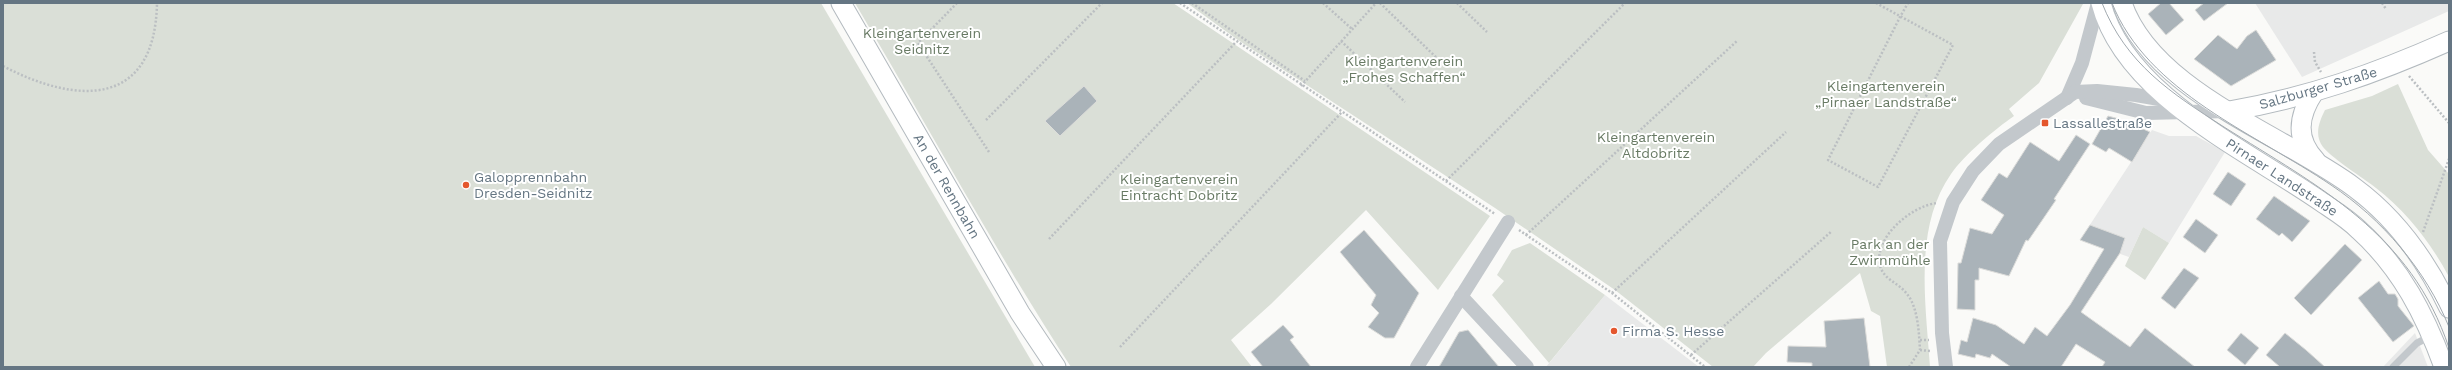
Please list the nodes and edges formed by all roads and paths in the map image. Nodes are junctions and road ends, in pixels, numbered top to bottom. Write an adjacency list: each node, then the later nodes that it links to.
1 (157, 3): 29 (path)
2 (841, 3): 63 (street, An der Rennbahn)
3 (957, 3): 43 (path)
4 (1102, 3): 39 (path)
5 (1180, 3): 25 (path)
6 (1192, 3): 31 (path)
7 (1323, 3): 20 (path)
8 (1376, 3): 20 (path)
9 (1380, 3): 27 (path)
10 (1457, 3): 21 (path)
11 (1625, 3): 46 (path)
12 (1876, 3): 19 (path)
13 (1908, 3): 19 (path)
14 (2098, 3): 34 (street)
15 (2101, 3): 38 (street, Pirnaer Landstraße)
16 (2122, 3): 36 (street, Pirnaer Landstraße)
17 (2382, 3): 18 (path)
18 (2386, 9)
19 (1900, 17): 19 (path)
20 (1352, 29): 22 (path)
21 (1487, 32)
22 (1341, 41): 31 (path); 35 (path)
23 (1737, 41): 50 (path)
24 (2449, 41): 28 (street, Salzburger Straße)
25 (1236, 42): 32 (path); 52 (path)
26 (2314, 52): 30 (path)
27 (1442, 63)
28 (2398, 63): 33 (street, Salzburger Straße); 40 (path)
29 (3, 66)
30 (2322, 74)
31 (1305, 81): 32 (path)
32 (1301, 86): 37 (path)
33 (2314, 92): 36 (street, Salzburger Straße); 45 (street)
34 (2067, 98): 38 (street); 68 (street)
35 (1405, 102)
36 (2229, 111): 38 (street); 42 (street); 45 (street, Pirnaer Landstraße)
37 (1342, 112): 46 (path); 59 (path)
38 (2183, 112): 42 (street, Pirnaer Landstraße)
39 (986, 120)
40 (2449, 123)
41 (1786, 132): 53 (path)
42 (2215, 133): 56 (street, Pirnaer Landstraße)
43 (989, 152)
44 (2449, 159): 51 (path)
45 (2317, 161): 55 (street, Pirnaer Landstraße)
46 (1446, 181): 48 (path)
47 (1941, 203): 57 (path)
48 (1508, 222): 50 (path); 54 (street)
49 (1832, 231): 62 (path)
50 (1526, 235): 53 (path)
51 (2421, 235)
52 (1049, 239)
53 (1612, 293): 62 (path)
54 (1461, 296): 64 (street); 65 (street)
55 (2449, 308)
56 (2432, 336): 69 (lane); 70 (street, Pirnaer Landstraße)
57 (1920, 340): 58 (path); 60 (path)
58 (1931, 340)
59 (1120, 347)
60 (1920, 350): 61 (path); 67 (path)
61 (1932, 351)
62 (1690, 355): 66 (path)
63 (1056, 367)
64 (1417, 367)
65 (1527, 367)
66 (1705, 367)
67 (1909, 367)
68 (1946, 367)
69 (2393, 367)
70 (2444, 367)

